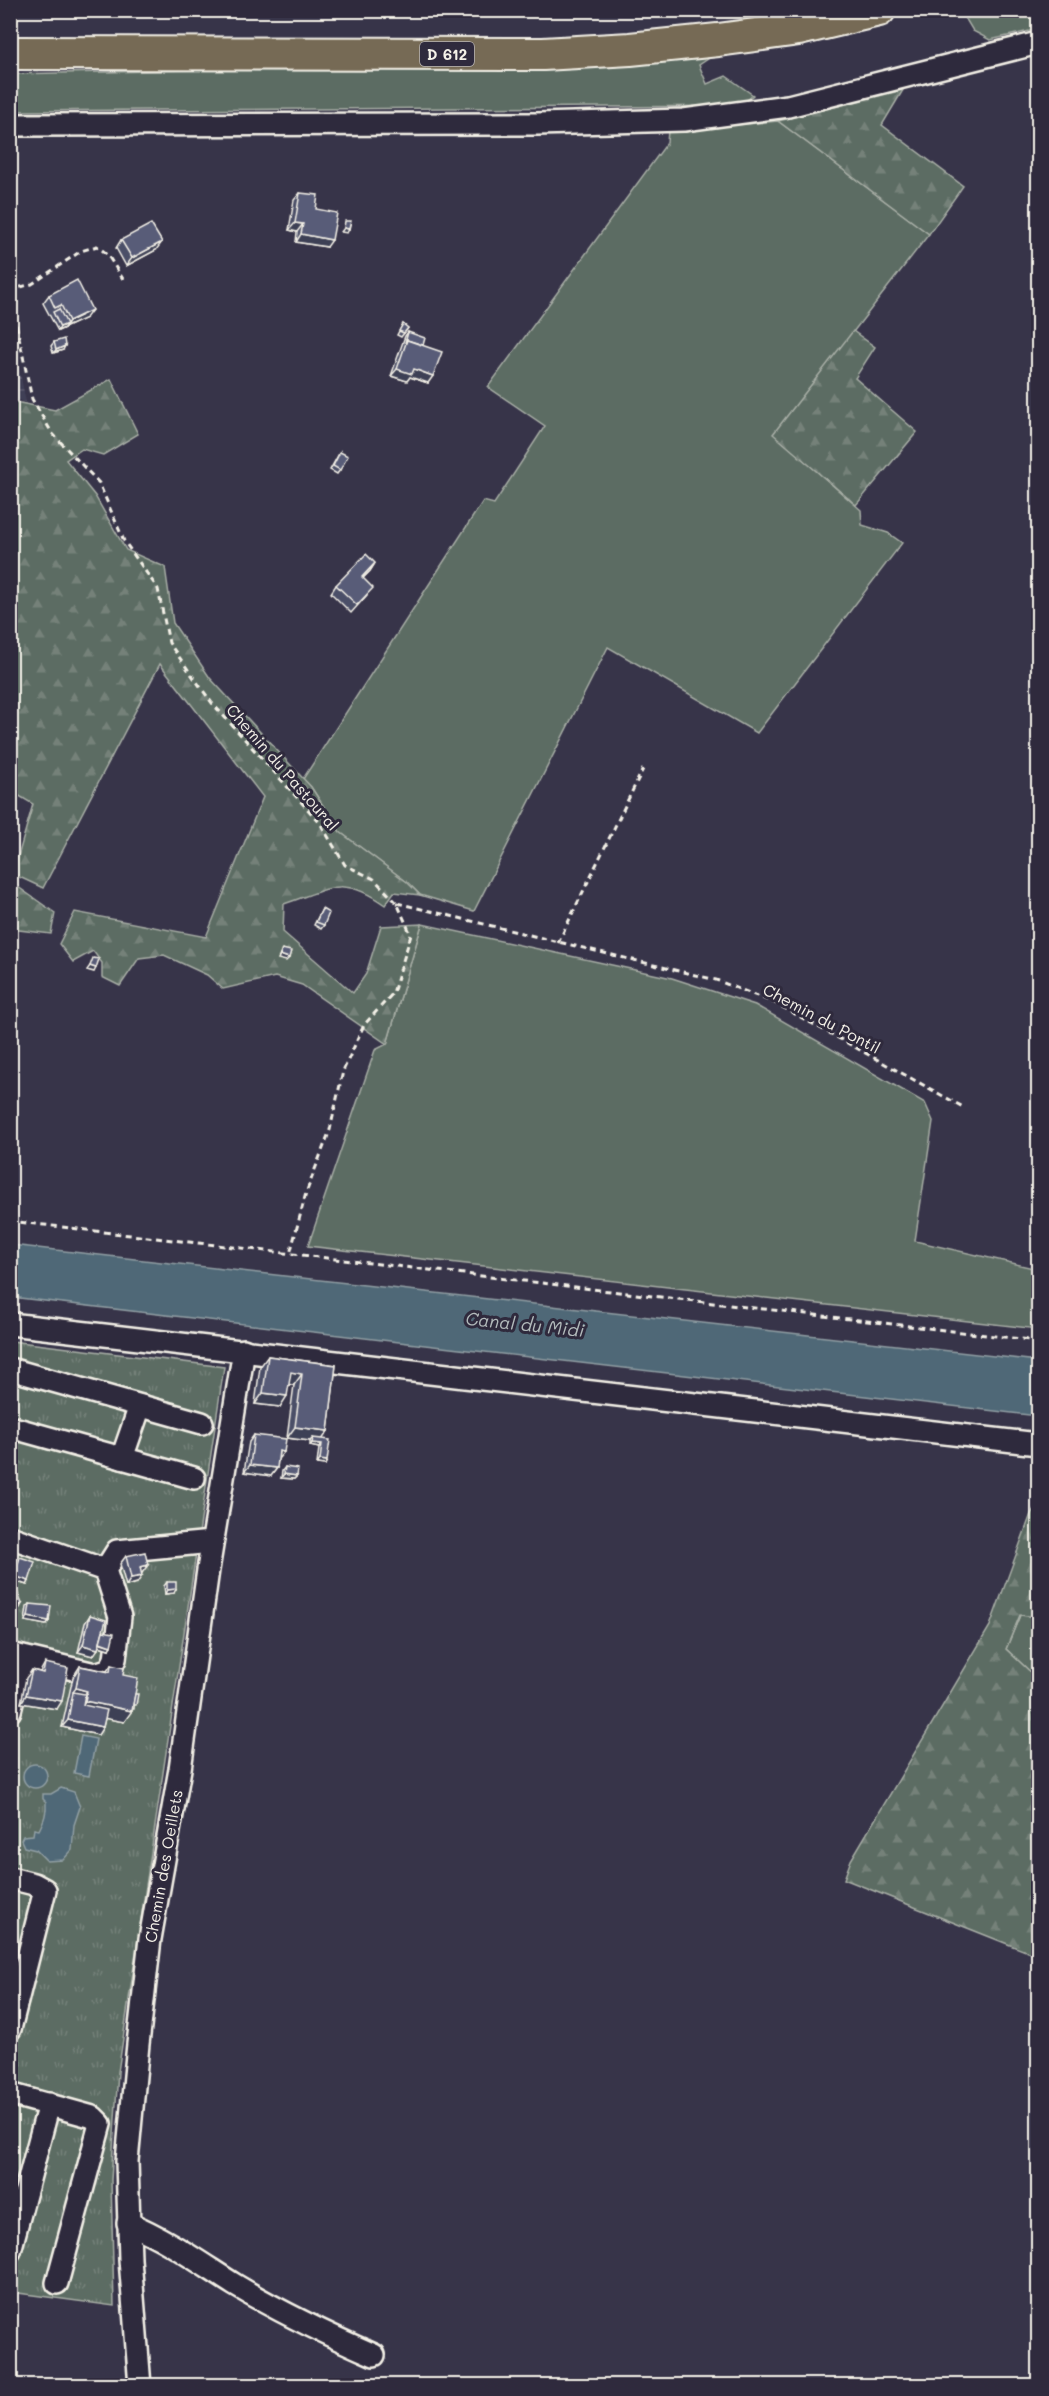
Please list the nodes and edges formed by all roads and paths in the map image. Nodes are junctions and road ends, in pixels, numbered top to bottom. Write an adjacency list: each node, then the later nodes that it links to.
1 (823, 10): 3 (highway, D 612)
2 (879, 10): 5 (highway, D 612)
3 (10, 36)
4 (1038, 43): 6 (street)
5 (10, 53)
6 (10, 125)
7 (123, 279): 8 (path)
8 (10, 292): 10 (path, Chemin du Pastoural)
9 (643, 769): 11 (path)
10 (397, 903): 11 (path, Chemin du Pontil); 14 (path, Chemin du Pastoural)
11 (558, 943): 12 (path, Chemin du Pontil)
12 (963, 1107)
13 (10, 1221): 14 (path)
14 (290, 1254): 16 (path)
15 (10, 1324): 17 (street)
16 (1038, 1341)
17 (244, 1350): 22 (street); 26 (street, Chemin des Oeillets)
18 (10, 1369): 19 (street)
19 (140, 1406): 20 (street); 23 (street)
20 (202, 1423)
21 (10, 1427): 23 (street)
22 (1038, 1443)
23 (122, 1458): 24 (street)
24 (194, 1478)
25 (10, 1537): 27 (street)
26 (212, 1542): 27 (street); 34 (street, Chemin des Oeillets)
27 (105, 1570): 28 (street)
28 (17, 1656): 29 (street)
29 (10, 1711)
30 (10, 1878): 31 (street)
31 (10, 2029)
32 (10, 2094): 33 (street)
33 (49, 2104): 35 (street); 36 (street)
34 (128, 2223): 37 (street); 38 (street, Chemin des Oeillets)
35 (10, 2251)
36 (57, 2283)
37 (374, 2355)
38 (140, 2385)

